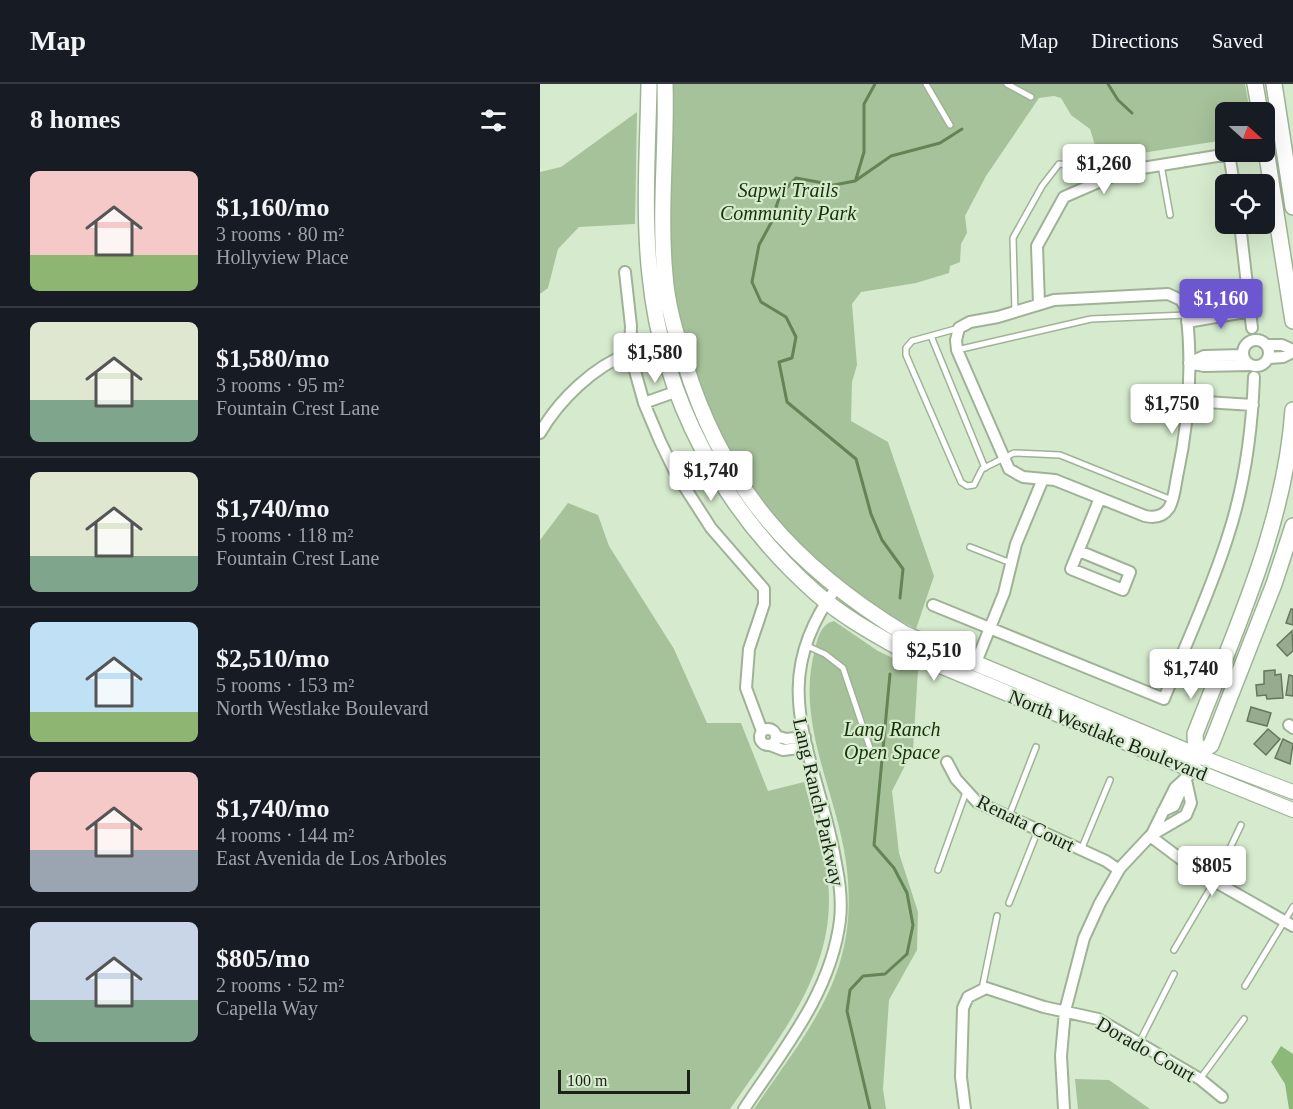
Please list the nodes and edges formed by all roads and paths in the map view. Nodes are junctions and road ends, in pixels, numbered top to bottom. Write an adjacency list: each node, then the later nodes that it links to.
1 (649, 84): 35 (main road, North Westlake Boulevard)
2 (664, 84): 50 (main road, North Westlake Boulevard)
3 (926, 84): 9 (lane)
4 (1007, 84): 7 (lane)
5 (1255, 84): 8 (main road)
6 (1274, 84): 14 (main road)
7 (1031, 97)
8 (1258, 102)
9 (950, 125)
10 (1268, 162): 22 (main road)
11 (1161, 165): 12 (street); 13 (street); 15 (lane)
12 (1124, 171): 18 (street); 20 (lane)
13 (1232, 174)
14 (1293, 207)
15 (1170, 215)
16 (1240, 234): 19 (street)
17 (625, 272): 29 (street)
18 (1039, 304): 20 (street); 21 (street)
19 (1251, 311): 21 (street); 24 (street)
20 (1015, 312): 23 (street)
21 (1187, 318): 27 (lane); 32 (street)
22 (1293, 321)
23 (959, 328): 25 (lane); 27 (street)
24 (1252, 328)
25 (931, 336): 42 (lane); 42 (lane)
26 (1266, 345): 28 (street); 30 (street); 31 (street)
27 (957, 350): 41 (street)
28 (1293, 351): 31 (street)
29 (630, 353): 37 (street); 40 (street)
30 (1243, 355): 32 (street); 33 (street)
31 (1268, 358): 33 (street)
32 (1189, 363): 33 (street); 36 (street)
33 (1249, 365)
34 (1254, 378): 38 (street)
35 (675, 392): 37 (street); 51 (main road, North Westlake Boulevard)
36 (1189, 401): 38 (street); 45 (street)
37 (644, 404): 56 (street)
38 (1253, 405): 53 (street)
39 (1293, 410): 60 (main road)
40 (540, 433)
41 (1004, 458): 42 (lane); 43 (street); 45 (lane)
42 (986, 468)
43 (1043, 479): 44 (street); 49 (street)
44 (1100, 498): 45 (street); 48 (street)
45 (1172, 500)
46 (1293, 526): 60 (main road)
47 (970, 547): 49 (lane)
48 (1079, 551): 48 (street)
49 (1011, 563): 53 (street)
50 (837, 587): 51 (street, Lang Ranch Parkway); 55 (main road, North Westlake Boulevard)
51 (827, 601): 54 (street, Lang Ranch Parkway); 60 (main road, North Westlake Boulevard)
52 (933, 605): 53 (street)
53 (989, 629): 55 (street)
54 (805, 645): 56 (street, Lang Ranch Parkway); 58 (lane)
55 (975, 665): 60 (main road, North Westlake Boulevard)
56 (806, 742): 88 (street, Lang Ranch Parkway)
57 (1036, 747): 66 (lane)
58 (873, 754)
59 (947, 762): 62 (street, Renata Court)
60 (1191, 768): 63 (street, North Westlake Boulevard); 64 (street, North Westlake Boulevard); 65 (street); 67 (street)
61 (1110, 780): 71 (lane)
62 (966, 792): 66 (street, Renata Court); 72 (lane)
63 (1293, 792)
64 (1293, 810)
65 (1163, 811): 67 (street); 70 (street)
66 (1009, 818): 69 (street, Renata Court)
67 (1176, 820): 70 (street)
68 (1241, 825): 74 (lane)
69 (1038, 830): 71 (street, Renata Court); 75 (lane)
70 (1150, 836): 73 (street); 74 (street)
71 (1081, 850): 73 (street, Renata Court)
72 (938, 870)
73 (1119, 870): 83 (street)
74 (1214, 882): 78 (street); 79 (lane)
75 (1009, 903)
76 (1293, 907): 78 (lane)
77 (997, 916): 82 (lane)
78 (1289, 924): 81 (lane)
79 (1174, 950)
80 (1174, 974): 85 (lane)
81 (1245, 986)
82 (982, 989): 83 (street, Dorado Court); 89 (street)
83 (1065, 1011): 85 (street, Dorado Court); 90 (street)
84 (1244, 1019): 86 (lane)
85 (1139, 1042): 86 (street, Dorado Court)
86 (1200, 1079): 87 (street, Dorado Court)
87 (1222, 1097)
88 (744, 1109)
89 (964, 1109)
90 (1064, 1109)

